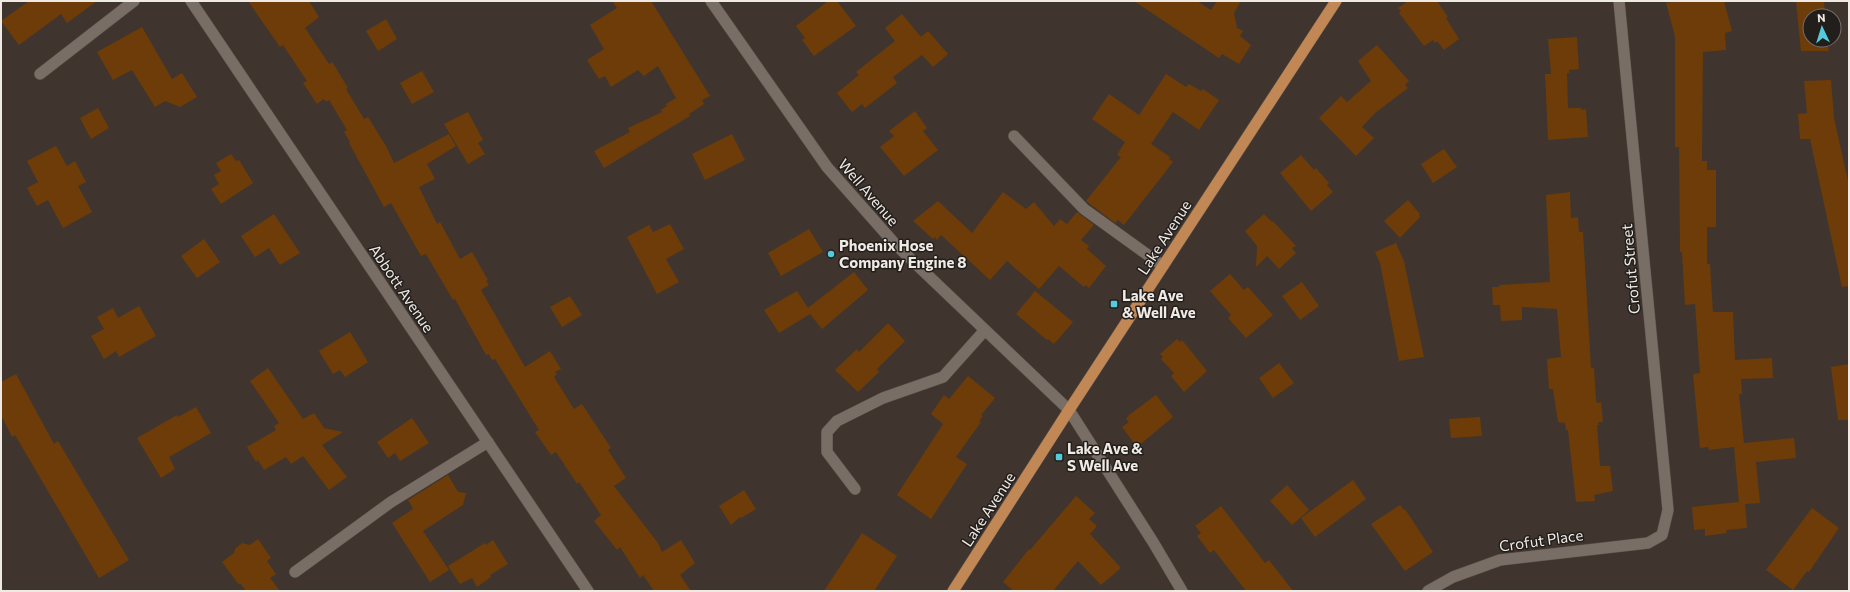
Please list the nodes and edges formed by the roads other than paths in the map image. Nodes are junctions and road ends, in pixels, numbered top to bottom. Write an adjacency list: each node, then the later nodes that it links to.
1 (134, 1): 6 (street)
2 (192, 1): 11 (street, Abbott Avenue)
3 (712, 1): 9 (street, Well Avenue)
4 (1336, 1): 8 (main road, Lake Avenue)
5 (1619, 1): 13 (street, Crofut Street)
6 (40, 74)
7 (1014, 136): 8 (street)
8 (1163, 266): 10 (main road, Lake Avenue)
9 (985, 330): 10 (street, Well Avenue); 12 (street)
10 (1069, 410): 16 (main road, Lake Avenue); 17 (street, Well Avenue)
11 (488, 442): 14 (street); 15 (street, Abbott Avenue)
12 (855, 489)
13 (1662, 535): 18 (street, Crofut Place)
14 (295, 572)
15 (588, 591)
16 (954, 591)
17 (1182, 591)
18 (1428, 591)

